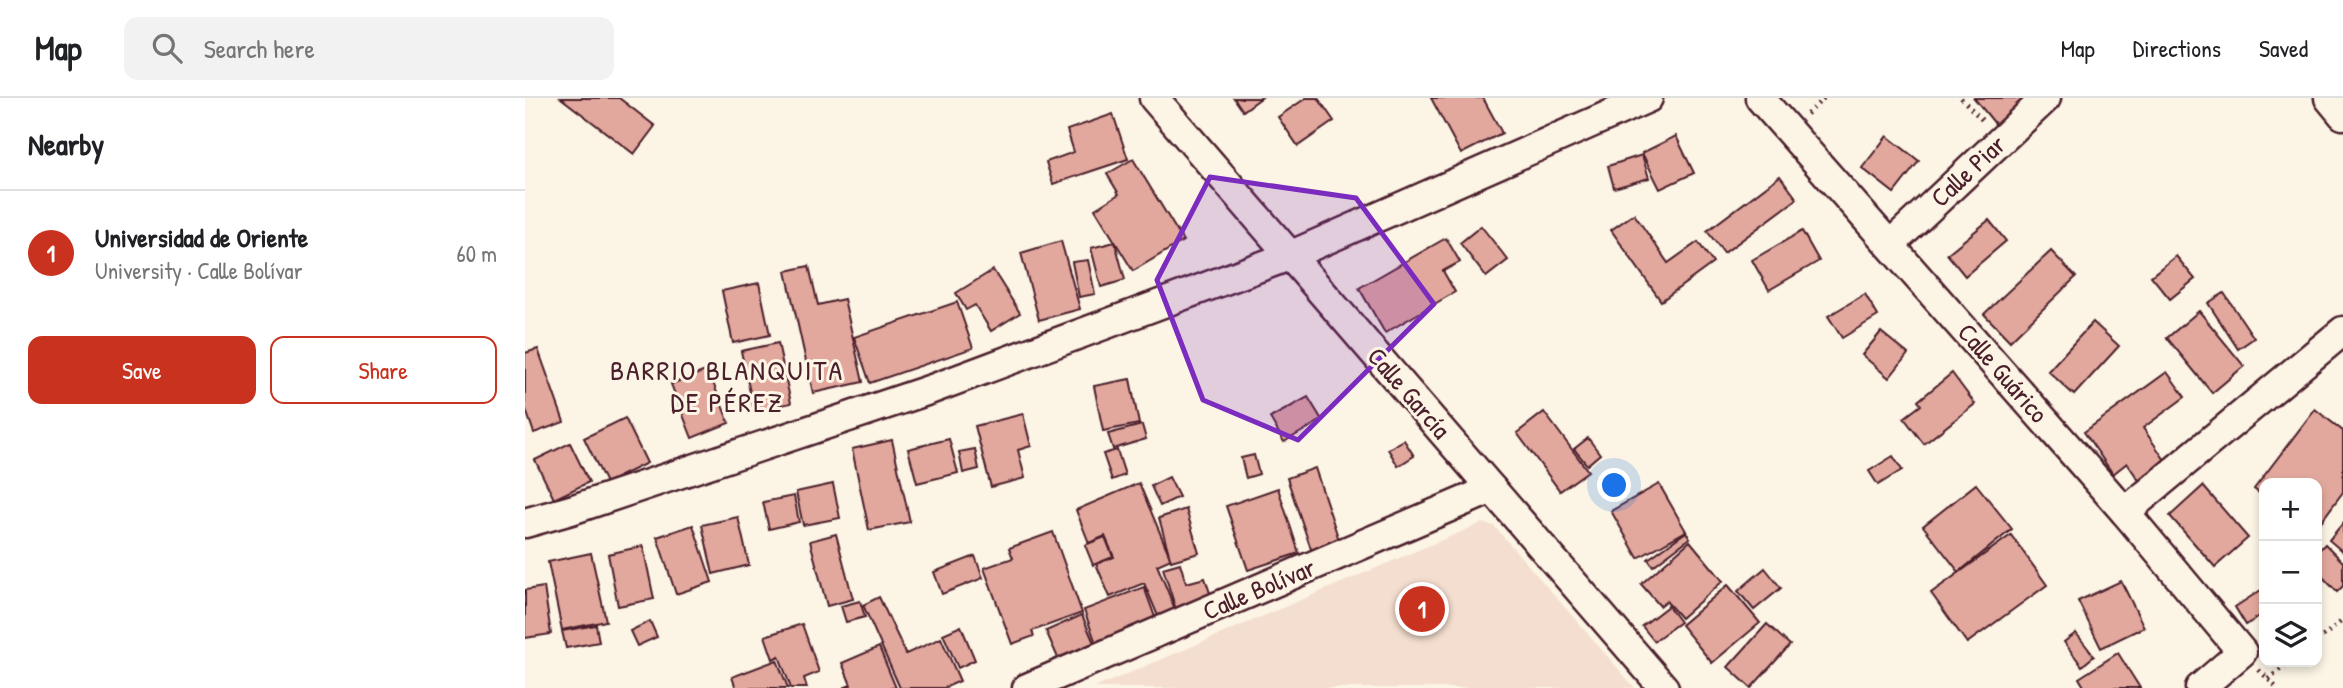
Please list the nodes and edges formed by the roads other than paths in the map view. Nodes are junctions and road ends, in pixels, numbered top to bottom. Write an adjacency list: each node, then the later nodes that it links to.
1 (1154, 98): 8 (street, Calle García)
2 (1649, 98): 8 (street)
3 (1761, 98): 7 (street, Calle Guárico)
4 (2046, 98): 7 (street, Calle Piar)
5 (2329, 98): 6 (street)
6 (2343, 115)
7 (1890, 245): 11 (street, Calle Guárico)
8 (1289, 256): 10 (street, Calle García); 12 (street)
9 (2339, 344): 11 (street)
10 (1492, 489): 13 (street, Calle Bolívar); 14 (street, Calle García)
11 (2126, 512): 15 (street, Calle Guárico)
12 (525, 523)
13 (1027, 688)
14 (1664, 688)
15 (2200, 688)

